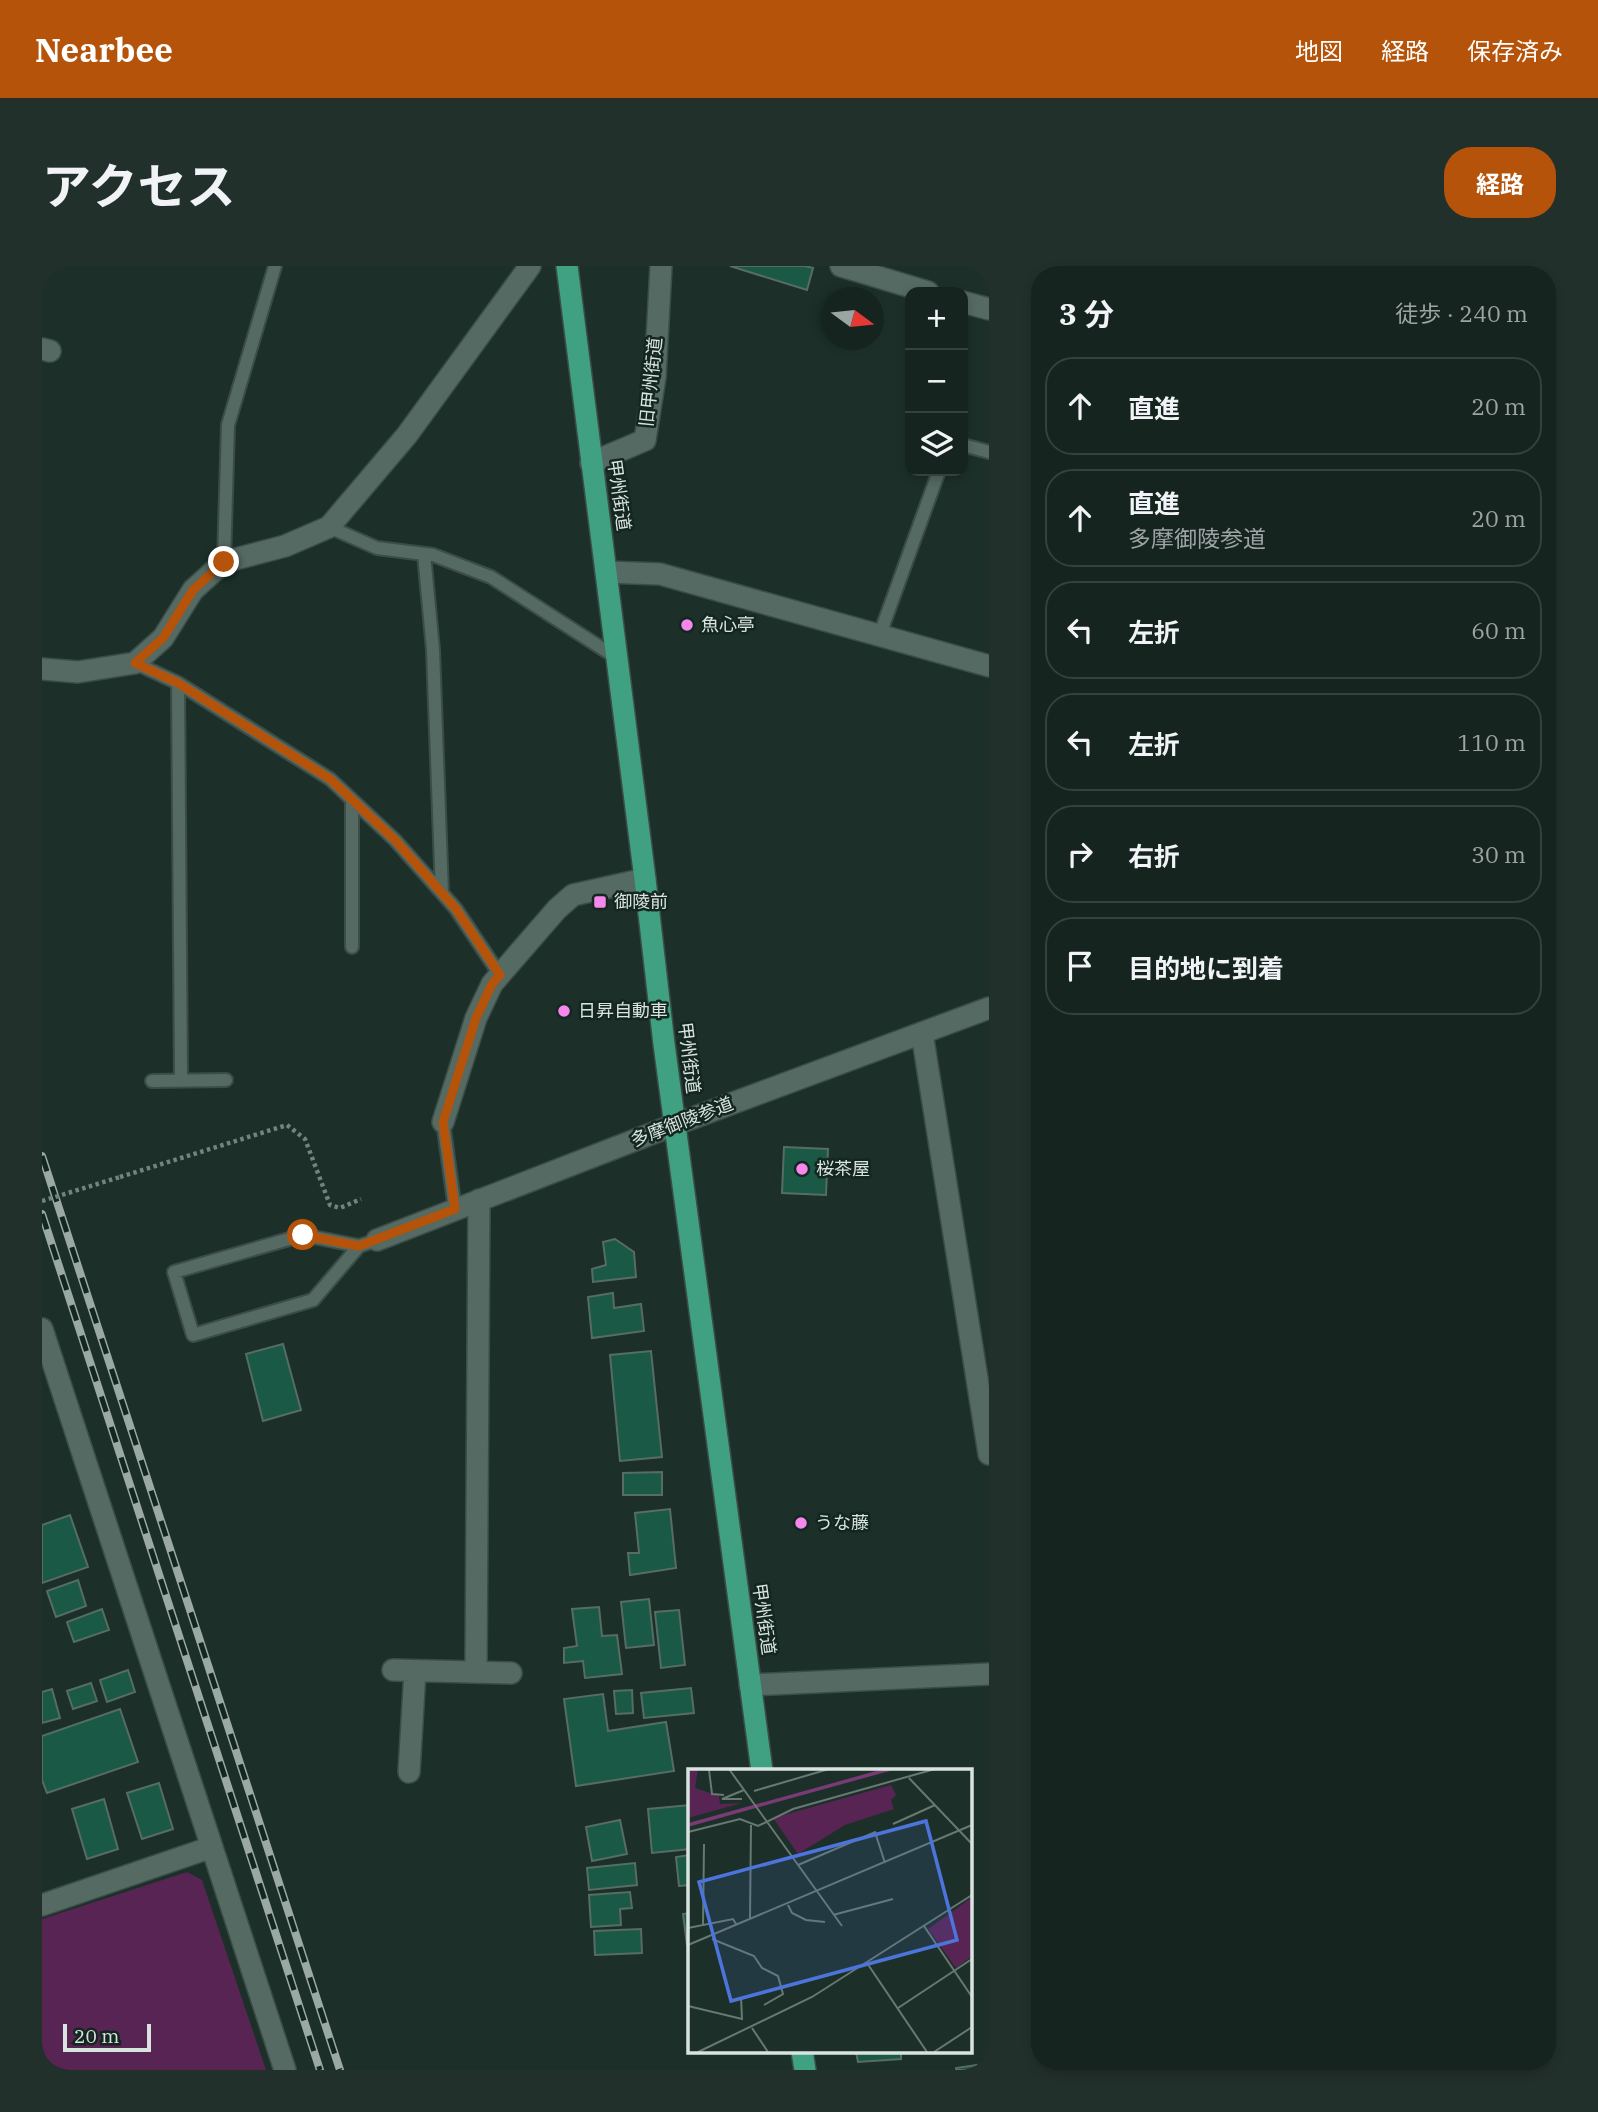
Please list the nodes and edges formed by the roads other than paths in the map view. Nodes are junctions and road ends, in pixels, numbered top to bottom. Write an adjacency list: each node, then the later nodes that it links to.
1 (275, 266): 15 (lane)
2 (530, 266): 13 (street)
3 (567, 266): 11 (highway, 甲州街道)
4 (661, 266): 11 (street, 旧甲州街道)
5 (841, 266): 6 (street)
6 (911, 287)
7 (968, 303): 8 (street)
8 (989, 309)
9 (968, 447): 10 (lane)
10 (989, 453)
11 (591, 463): 16 (highway, 甲州街道)
12 (937, 476): 17 (lane)
13 (329, 527): 14 (lane); 15 (street)
14 (424, 554): 18 (lane); 25 (lane)
15 (224, 562): 19 (street)
16 (606, 572): 17 (street); 18 (highway, 甲州街道)
17 (880, 634): 20 (street)
18 (617, 658): 24 (highway, 甲州街道)
19 (135, 663): 21 (street); 22 (lane)
20 (989, 666)
21 (42, 669)
22 (178, 683): 23 (lane); 30 (lane)
23 (352, 800): 25 (lane); 26 (lane)
24 (645, 879): 27 (street); 34 (highway, 甲州街道)
25 (442, 893): 27 (lane)
26 (352, 947)
27 (500, 975): 33 (street)
28 (989, 1008): 29 (street, 多摩御陵参道)
29 (922, 1032): 34 (street, 多摩御陵参道); 40 (street)
30 (181, 1080): 31 (lane); 32 (lane)
31 (226, 1080)
32 (152, 1081)
33 (443, 1122): 36 (lane)
34 (674, 1125): 35 (street, 多摩御陵参道); 46 (highway, 甲州街道)
35 (479, 1200): 36 (street, 多摩御陵参道); 43 (street)
36 (455, 1209): 37 (street, 多摩御陵参道)
37 (368, 1243): 37 (lane)
38 (42, 1329): 39 (street)
39 (46, 1355): 49 (street)
40 (989, 1454)
41 (393, 1670): 42 (street)
42 (415, 1671): 43 (street); 48 (street)
43 (476, 1672): 44 (street)
44 (511, 1673)
45 (989, 1674): 46 (street)
46 (750, 1685): 47 (highway, 甲州街道)
47 (762, 1769)
48 (409, 1772)
49 (212, 1847): 50 (street); 52 (street)
50 (42, 1905)
51 (802, 2052): 53 (highway)
52 (285, 2070)
53 (805, 2070)

